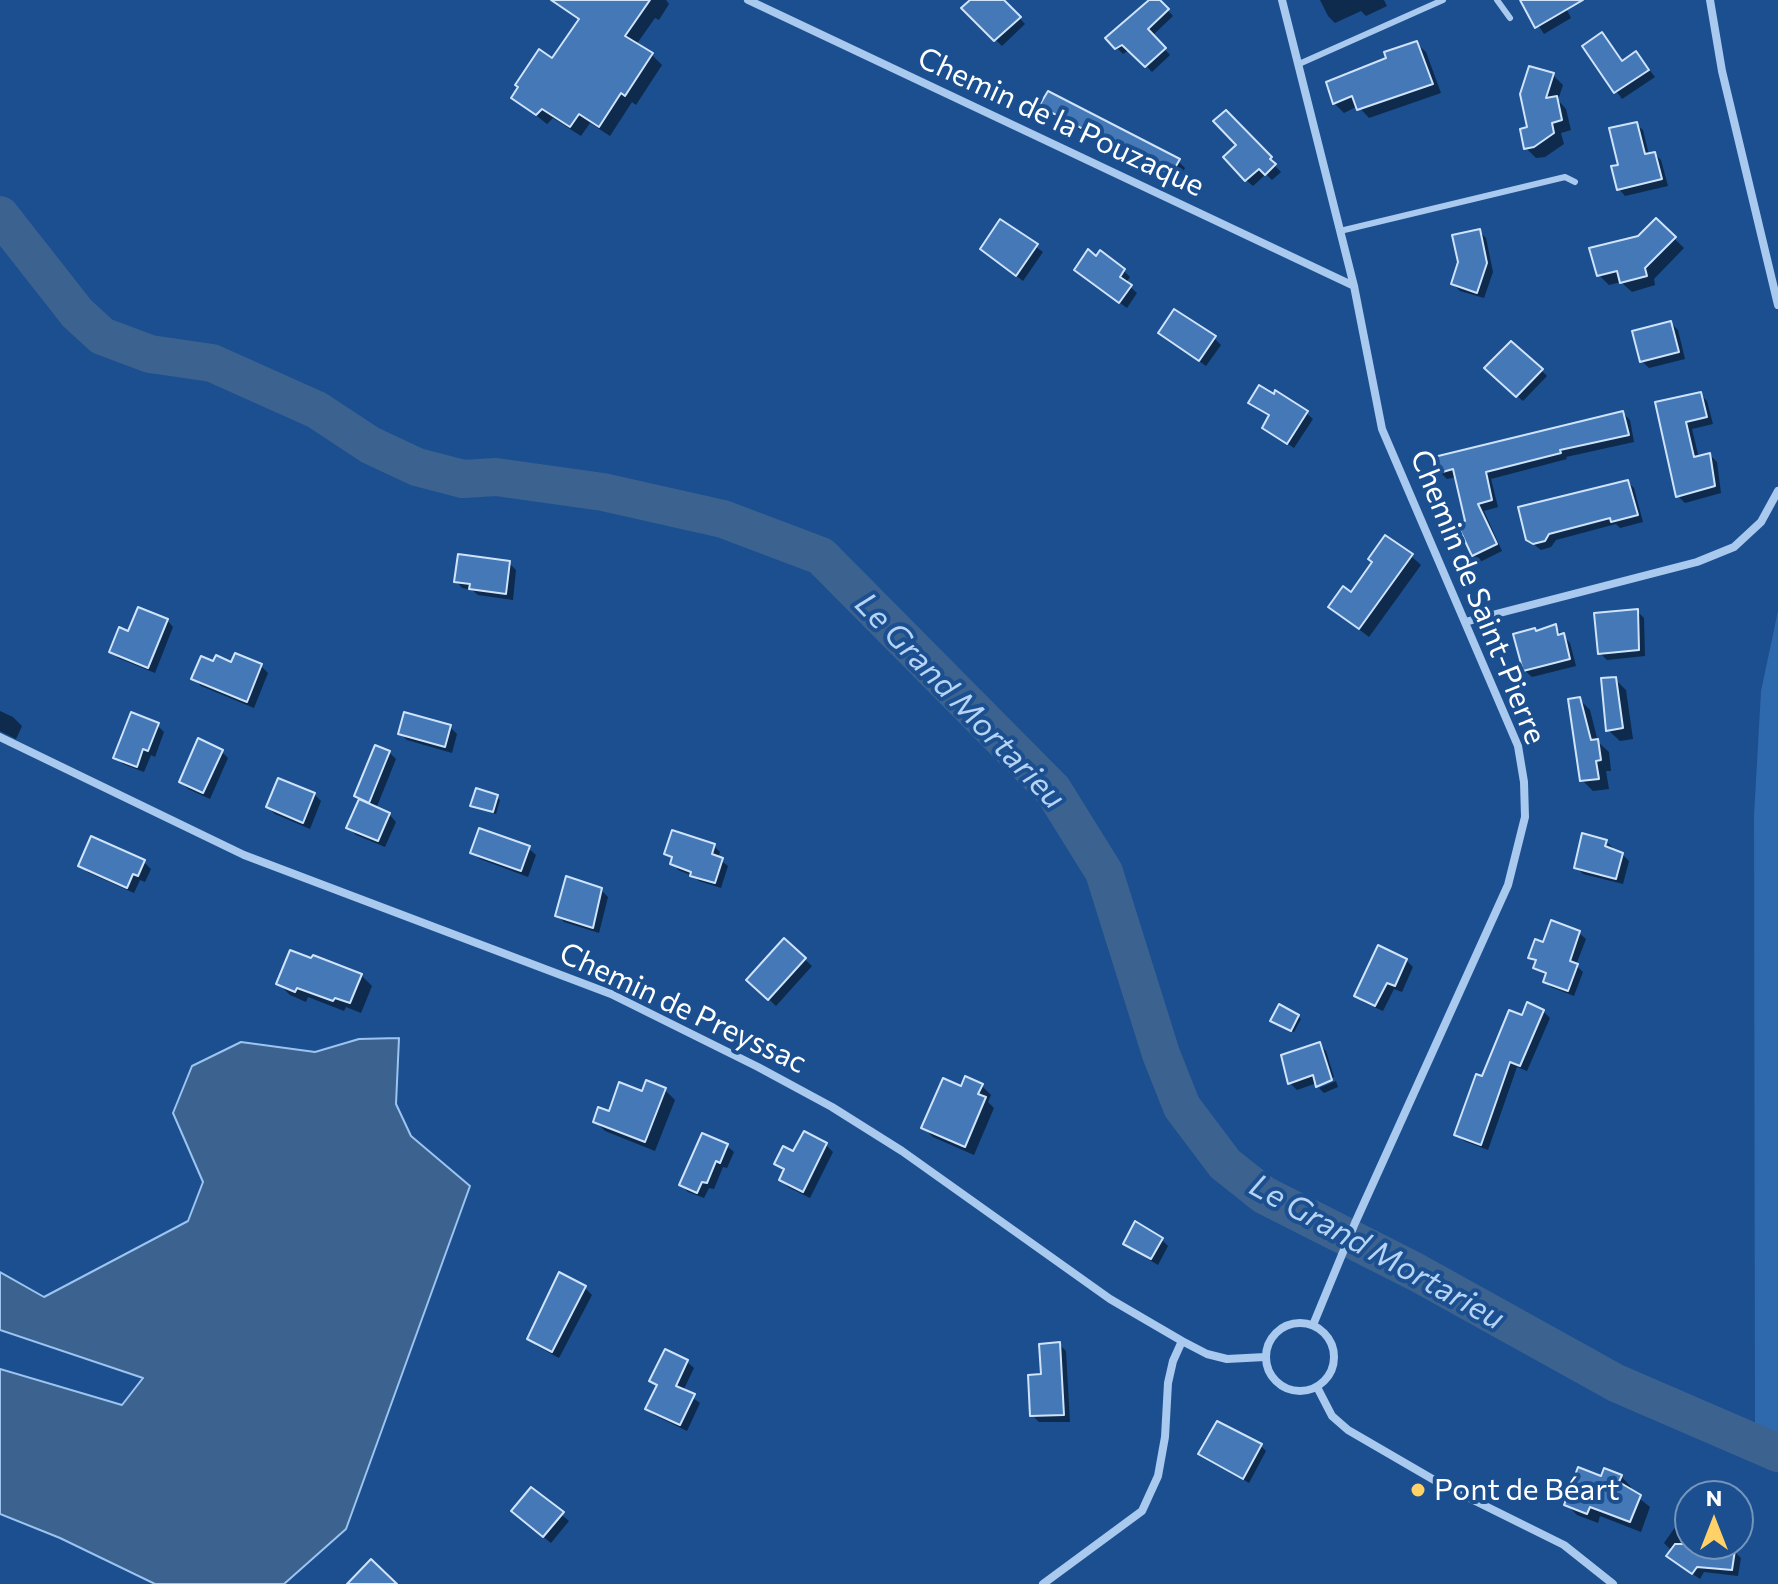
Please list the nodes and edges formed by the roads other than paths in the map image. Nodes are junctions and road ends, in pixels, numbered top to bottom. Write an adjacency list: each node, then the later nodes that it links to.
1 (748, 0): 10 (street, Chemin de la Pouzaque)
2 (1282, 0): 7 (street, Chemin de Saint-Pierre)
3 (1443, 0): 7 (lane)
4 (1497, 0): 6 (lane)
5 (1710, 0): 11 (street)
6 (1510, 18)
7 (1299, 64): 9 (street, Chemin de Saint-Pierre)
8 (1575, 182): 9 (lane)
9 (1340, 231): 10 (street, Chemin de Saint-Pierre)
10 (1354, 286): 13 (street, Chemin de Saint-Pierre)
11 (1778, 305)
12 (1778, 491): 13 (street)
13 (1465, 622): 15 (street, Chemin de Saint-Pierre)
14 (0, 737): 16 (street, Chemin de Preyssac)
15 (1313, 1325): 17 (street); 18 (street)
16 (1182, 1341): 17 (street, Chemin de Preyssac); 19 (street)
17 (1265, 1357): 18 (street)
18 (1317, 1387): 20 (street)
19 (1043, 1584)
20 (1613, 1584)

